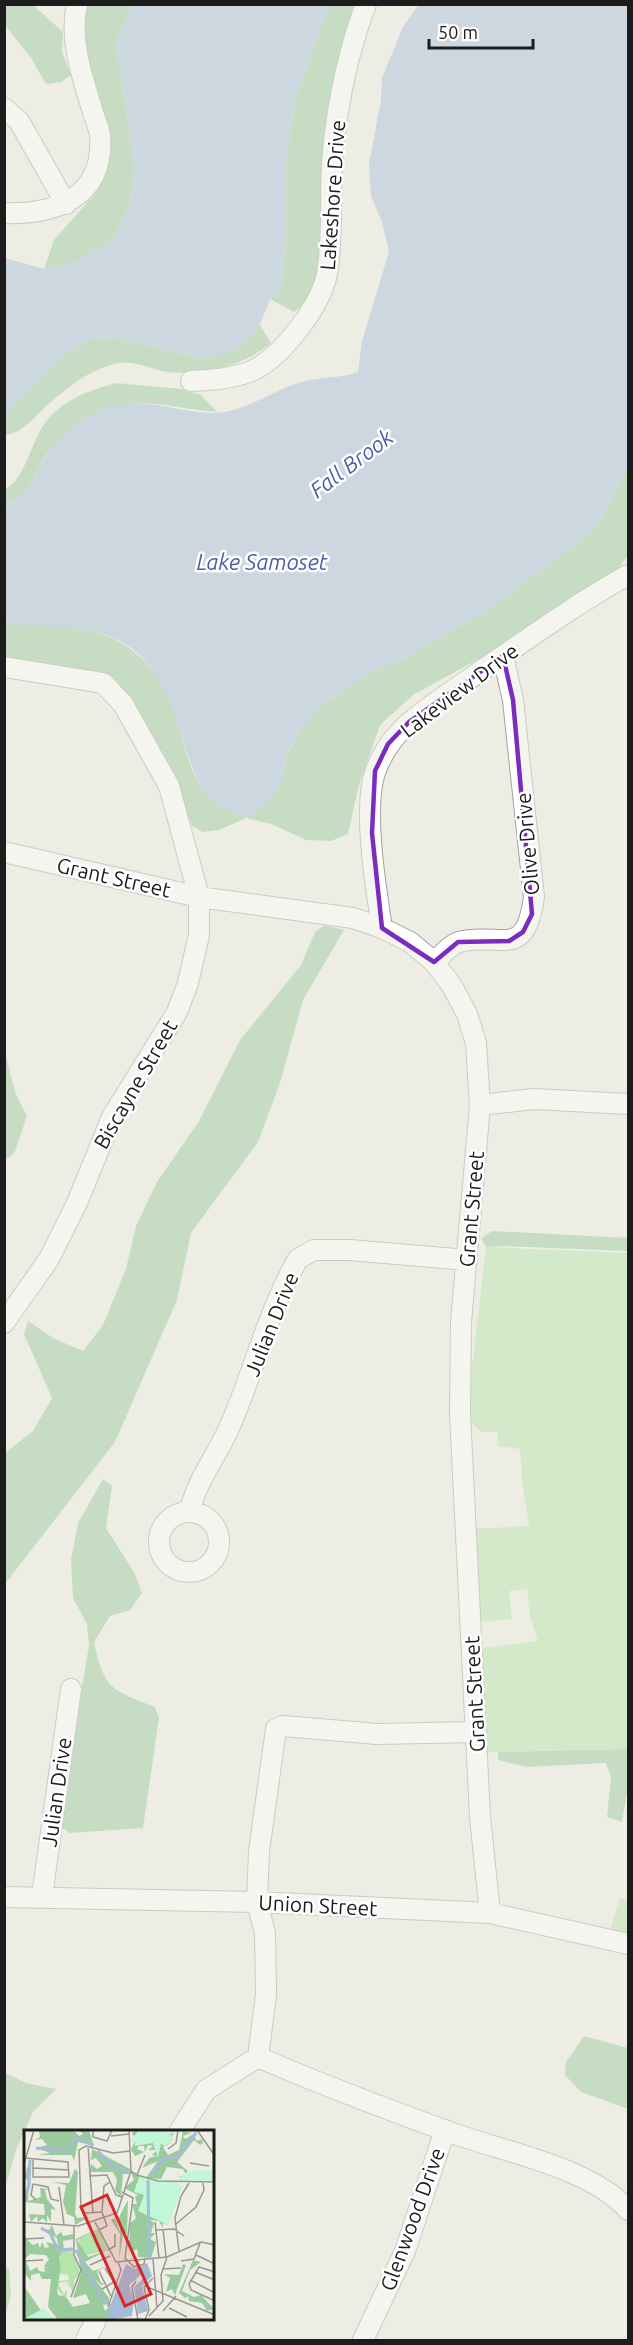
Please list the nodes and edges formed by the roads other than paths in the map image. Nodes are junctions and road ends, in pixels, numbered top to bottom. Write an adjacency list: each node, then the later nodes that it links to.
1 (77, 4): 4 (street)
2 (366, 4): 6 (street, Lakeshore Drive)
3 (4, 108): 4 (street)
4 (66, 204): 5 (street)
5 (4, 213)
6 (191, 381)
7 (628, 575): 8 (street, Lakeview Drive)
8 (503, 656): 12 (street, Lakeview Drive); 13 (street, Olive Drive)
9 (4, 667): 11 (street, Biscayne Street)
10 (4, 852): 11 (street, Grant Street)
11 (199, 897): 12 (street, Grant Street); 17 (street, Biscayne Street)
12 (382, 928): 13 (street, Grant Street)
13 (434, 962): 15 (street, Grant Street)
14 (628, 1104): 15 (street)
15 (480, 1105): 16 (street, Grant Street)
16 (467, 1260): 18 (street, Julian Drive); 20 (street, Grant Street)
17 (4, 1323)
18 (190, 1512)
19 (71, 1689): 21 (street, Julian Drive)
20 (476, 1732): 23 (street); 24 (street, Grant Street)
21 (42, 1896): 22 (street, Union Street); 23 (street, Union Street)
22 (4, 1897)
23 (257, 1902): 24 (street, Union Street); 26 (street)
24 (490, 1913): 25 (street, Union Street)
25 (628, 1944)
26 (258, 2056): 27 (street); 28 (street)
27 (180, 2130)
28 (445, 2130): 29 (street); 32 (street, Glenwood Drive)
29 (628, 2210)
30 (95, 2321): 31 (street)
31 (86, 2340)
32 (363, 2340)

